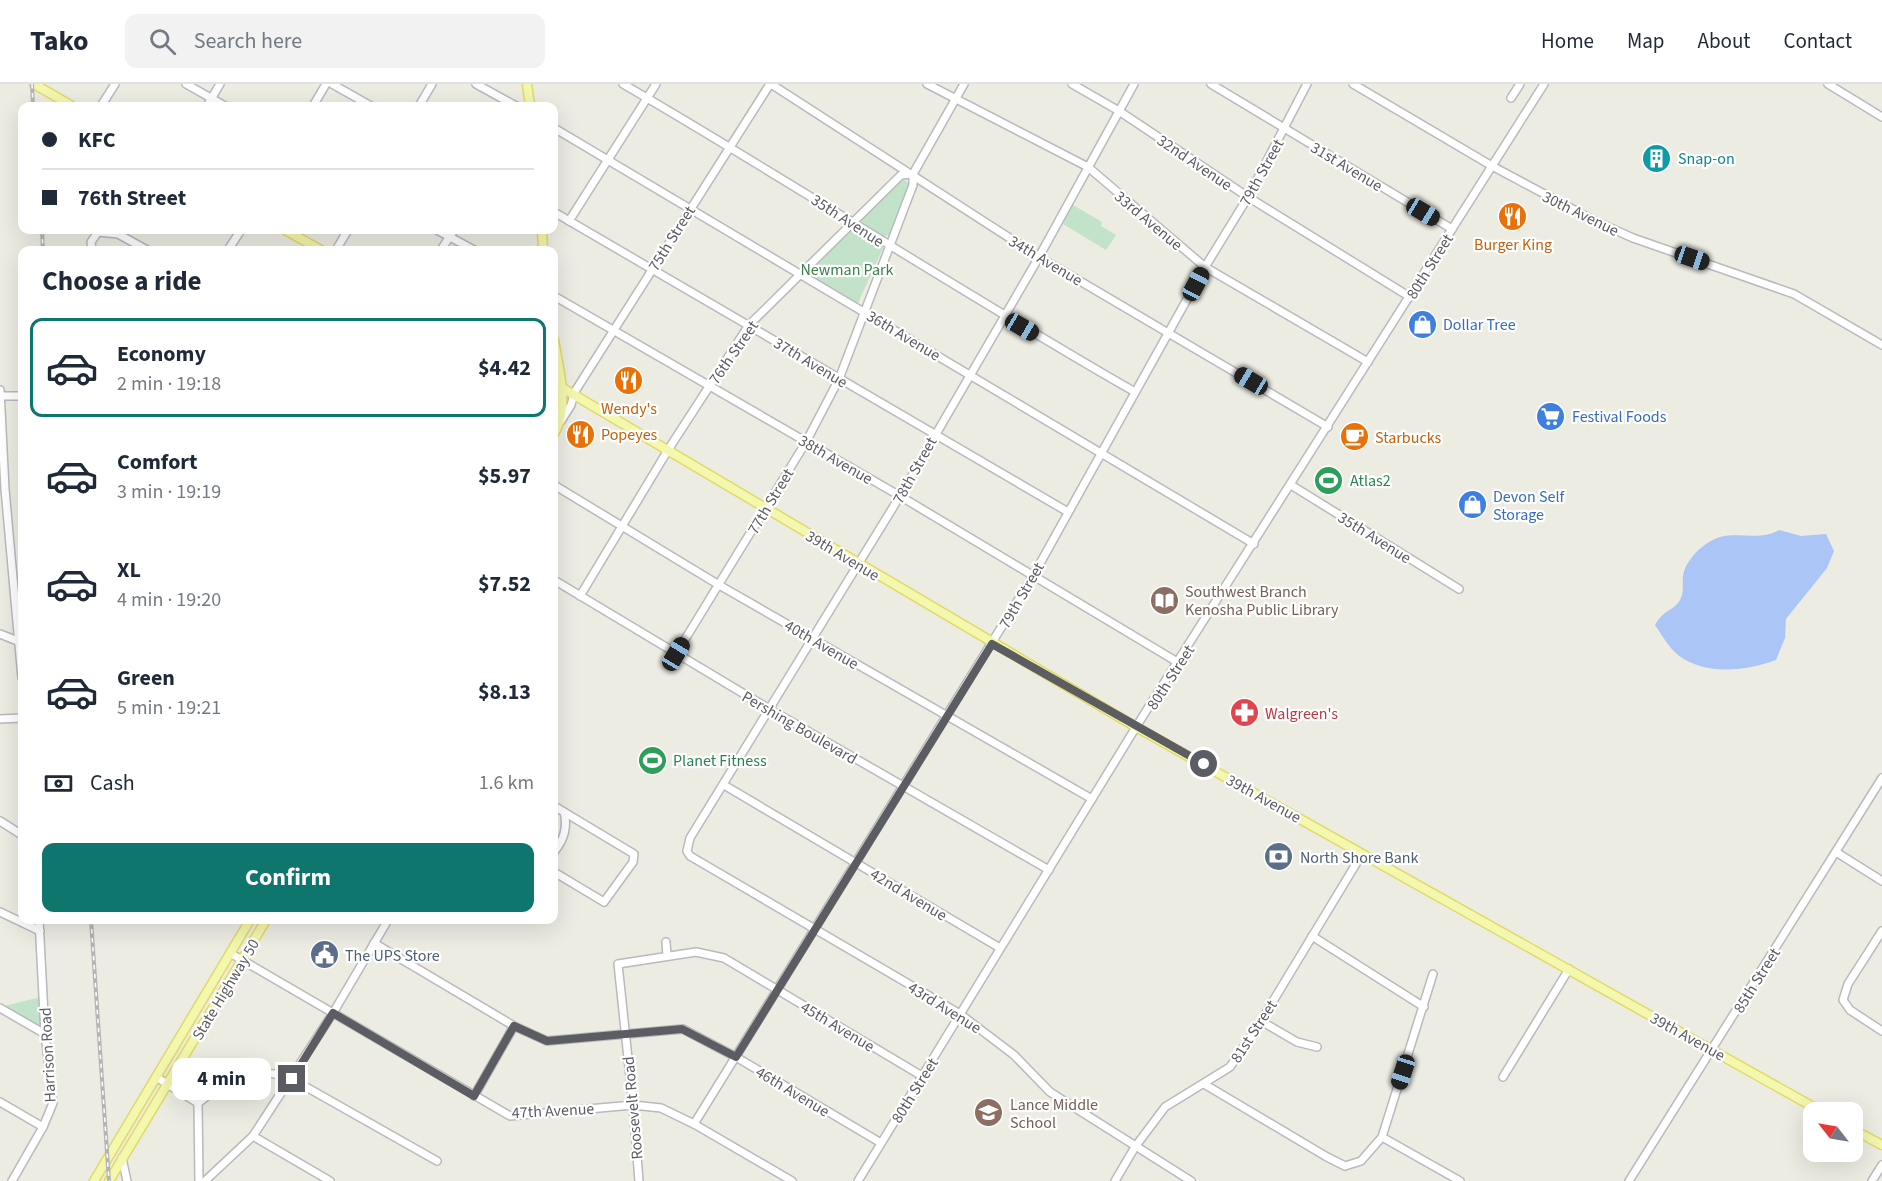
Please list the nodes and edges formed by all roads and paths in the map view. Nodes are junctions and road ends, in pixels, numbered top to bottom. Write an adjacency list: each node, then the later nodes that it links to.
1 (34, 84): 27 (main road)
2 (115, 84): 28 (street)
3 (186, 84): 25 (street)
4 (220, 84): 25 (street)
5 (326, 84): 31 (street)
6 (332, 84): 32 (street)
7 (432, 84): 33 (street)
8 (476, 84): 34 (street)
9 (528, 84): 35 (main road)
10 (623, 84): 23 (street, 35th Avenue)
11 (656, 84): 23 (street)
12 (770, 84): 40 (street, 75th Street); 44 (street, 34th Avenue)
13 (927, 84): 26 (street, 33rd Avenue)
14 (964, 84): 26 (street)
15 (1072, 84): 36 (street, 32nd Avenue)
16 (1134, 84): 36 (street, 78th Street)
17 (1211, 84): 38 (street, 31st Avenue)
18 (1307, 84): 38 (street, 79th Street)
19 (1353, 84): 42 (street, 30th Avenue)
20 (1520, 84): 24 (street)
21 (1544, 84): 42 (street, 80th Street)
22 (1828, 84): 37 (street)
23 (647, 98): 40 (street, 35th Avenue); 41 (street)
24 (1511, 98)
25 (212, 99): 29 (street); 30 (street)
26 (955, 99): 43 (street, 33rd Avenue); 44 (street)
27 (65, 102)
28 (104, 102)
29 (210, 102)
30 (218, 102)
31 (315, 102)
32 (364, 102)
33 (421, 102)
34 (509, 102)
35 (530, 102)
36 (1119, 111): 43 (street, 78th Street); 45 (street, 32nd Avenue)
37 (1882, 117)
38 (1285, 129): 45 (street, 79th Street); 50 (street, 31st Avenue)
39 (558, 130): 41 (street, 36th Avenue)
40 (730, 146): 46 (street, 75th Street); 49 (street, 35th Avenue)
41 (608, 160): 46 (street, 36th Avenue); 48 (street)
42 (1492, 166): 50 (street, 80th Street); 72 (street, 30th Avenue)
43 (1088, 167): 61 (street, 78th Street); 62 (street, 33rd Avenue)
44 (913, 174): 49 (street, 76th Street); 60 (street, 77th Street); 61 (street, 34th Avenue)
45 (1248, 197): 62 (street, 79th Street); 65 (street, 32nd Avenue)
46 (690, 208): 63 (street, 75th Street); 64 (street, 36th Avenue)
47 (558, 214): 48 (street, 37th Avenue)
48 (569, 221): 63 (street, 37th Avenue)
49 (854, 222): 60 (street, 35th Avenue); 64 (street, 76th Street)
50 (1452, 229): 65 (street, 80th Street)
51 (118, 234): 56 (street)
52 (292, 234): 57 (main road)
53 (444, 234): 55 (street)
54 (451, 234): 55 (street)
55 (449, 237): 58 (street); 59 (street)
56 (140, 246)
57 (314, 246)
58 (443, 246)
59 (466, 246)
60 (890, 246): 67 (street, 77th Street); 68 (street, 35th Avenue)
61 (1039, 257): 68 (street, 78th Street); 71 (street, 34th Avenue)
62 (1205, 267): 71 (street, 79th Street); 74 (street, 33rd Avenue)
63 (651, 270): 69 (street, 37th Avenue); 70 (street, 75th Street)
64 (802, 273): 67 (street, 36th Avenue); 69 (street, 76th Street)
65 (1410, 297): 74 (street, 80th Street)
66 (558, 298): 70 (street, 38th Avenue)
67 (864, 311): 75 (street, 36th Avenue); 76 (street, 77th Street)
68 (1003, 316): 75 (street, 78th Street); 81 (street, 35th Avenue)
69 (749, 325): 76 (street, 37th Avenue); 78 (street, 76th Street)
70 (613, 332): 78 (street, 38th Avenue); 82 (street, 75th Street)
71 (1170, 332): 81 (street, 79th Street); 88 (street, 34th Avenue)
72 (1882, 345)
73 (558, 361): 79 (main road)
74 (1368, 362): 88 (street, 80th Street)
75 (969, 374): 89 (street, 78th Street); 92 (street, 36th Avenue)
76 (839, 379): 89 (street, 37th Avenue); 90 (street, 77th Street)
77 (558, 385): 79 (main road, 39th Avenue)
78 (709, 387): 90 (street, 38th Avenue); 91 (street, 76th Street)
79 (563, 388): 82 (main road, 39th Avenue); 85 (main road)
80 (0, 390): 83 (street)
81 (1135, 392): 92 (street, 79th Street)
82 (574, 393): 85 (street, 75th Street); 86 (street, 75th Street); 91 (main road, 39th Avenue)
83 (0, 396): 84 (street); 95 (street)
84 (18, 396)
85 (558, 403): 86 (main road)
86 (560, 423): 87 (main road)
87 (558, 427)
88 (1328, 427): 93 (street, 80th Street)
89 (933, 435): 96 (street, 78th Street); 98 (street, 37th Avenue)
90 (806, 442): 96 (street, 38th Avenue); 97 (street, 77th Street)
91 (668, 450): 97 (main road, 39th Avenue); 99 (street, 76th Street)
92 (1101, 452): 98 (street, 79th Street); 100 (street, 36th Avenue)
93 (1291, 485): 100 (street, 80th Street); 105 (street, 35th Avenue)
94 (558, 487): 99 (street, 40th Avenue)
95 (3, 490): 107 (street)
96 (900, 496): 101 (street, 78th Street); 102 (street, 38th Avenue)
97 (766, 508): 101 (main road, 39th Avenue); 104 (street, 77th Street)
98 (1068, 512): 102 (street, 79th Street)
99 (621, 525): 104 (street, 40th Avenue); 106 (street, 76th Street)
100 (1254, 544): 113 (street, 80th Street)
101 (859, 565): 109 (street, 78th Street); 111 (main road, 39th Avenue)
102 (1033, 576): 111 (street, 79th Street); 113 (street, 38th Avenue)
103 (558, 582): 106 (street, Pershing Boulevard)
104 (719, 585): 109 (street, 40th Avenue); 112 (street, 77th Street)
105 (1460, 589)
106 (580, 596): 112 (street, Pershing Boulevard)
107 (18, 624)
108 (0, 634): 110 (street)
109 (814, 639): 114 (street, 78th Street); 115 (street, 40th Avenue)
110 (18, 641)
111 (992, 644): 115 (street, 79th Street); 118 (main road, 39th Avenue)
112 (676, 654): 114 (street, Pershing Boulevard)
113 (1179, 663): 118 (street, 80th Street)
114 (771, 710): 120 (street, 78th Street); 121 (street, Pershing Boulevard)
115 (947, 715): 121 (street, 79th Street); 122 (street, 40th Avenue)
116 (18, 718): 117 (street)
117 (0, 719)
118 (1136, 727): 122 (street, 80th Street); 130 (main road, 39th Avenue)
119 (1882, 778): 129 (street, 85th Street)
120 (724, 785): 128 (street, 78th Street); 131 (street, 42nd Avenue)
121 (904, 786): 131 (street, 79th Street); 132 (street, Pershing Boulevard)
122 (1092, 799): 132 (street, 80th Street)
123 (558, 808): 124 (street)
124 (564, 812): 127 (street); 133 (street)
125 (0, 821): 126 (street)
126 (18, 832)
127 (558, 846)
128 (687, 851): 143 (street, 43rd Avenue)
129 (1836, 852): 134 (street); 166 (street, 85th Street)
130 (1362, 854): 145 (street, 81st Street); 153 (main road, 39th Avenue)
131 (856, 862): 143 (street, 79th Street); 148 (street, 42nd Avenue)
132 (1049, 870): 148 (street, 80th Street)
133 (558, 874)
134 (1882, 881)
135 (0, 912): 136 (street)
136 (18, 921)
137 (25, 924): 142 (street)
138 (39, 924): 142 (street, Harrison Road)
139 (248, 924): 149 (main road, State Highway 50)
140 (264, 924): 151 (main road, State Highway 50)
141 (386, 924): 147 (street)
142 (40, 931): 163 (street, Harrison Road)
143 (814, 931): 155 (street, 79th Street); 159 (street, 43rd Avenue)
144 (1882, 932): 162 (street)
145 (1312, 936): 156 (street); 160 (street, 81st Street)
146 (666, 942): 150 (street)
147 (374, 943): 158 (street); 161 (street, 46th Avenue)
148 (1000, 948): 159 (street, 80th Street)
149 (230, 953): 151 (street, 47th Avenue); 169 (main road, State Highway 50)
150 (668, 956): 152 (street, 45th Avenue); 155 (street, 45th Avenue)
151 (242, 960): 158 (street, 47th Avenue); 173 (main road, State Highway 50)
152 (618, 964): 164 (street, Roosevelt Road)
153 (1569, 969): 166 (main road, 39th Avenue); 170 (street)
154 (1433, 974): 156 (street)
155 (778, 991): 167 (street, 79th Street); 168 (street, 45th Avenue)
156 (1424, 1007): 183 (street)
157 (0, 1008): 163 (street)
158 (333, 1013): 171 (street); 174 (street, 47th Avenue)
159 (960, 1014): 168 (street, 80th Street); 186 (street, 43rd Avenue)
160 (1261, 1021): 165 (street); 172 (street, 81st Street)
161 (514, 1026): 164 (street, 46th Avenue); 174 (street)
162 (1882, 1031)
163 (45, 1034): 180 (street, Harrison Road)
164 (624, 1034): 167 (street, 46th Avenue); 178 (street, Roosevelt Road)
165 (1317, 1047)
166 (1712, 1050): 176 (main road, 39th Avenue); 203 (street, 85th Street)
167 (736, 1057): 179 (street, 79th Street); 184 (street, 46th Avenue)
168 (922, 1076): 184 (street, 80th Street)
169 (156, 1077): 173 (street); 191 (main road, State Highway 50)
170 (1503, 1077)
171 (292, 1079): 177 (street); 182 (street); 188 (street)
172 (1204, 1084): 183 (street); 186 (street, 81st Street)
173 (168, 1085): 177 (street); 187 (main road, State Highway 50)
174 (474, 1096): 178 (street, 47th Avenue)
175 (0, 1102): 180 (street)
176 (1804, 1102)
177 (198, 1103): 194 (street)
178 (633, 1105): 179 (street, 47th Avenue); 197 (street, Roosevelt Road)
179 (694, 1124): 198 (street, 47th Avenue)
180 (43, 1127): 190 (street, Harrison Road)
181 (1863, 1135): 185 (main road)
182 (253, 1136): 195 (street); 196 (street)
183 (1382, 1137): 202 (street)
184 (881, 1143): 199 (street, 80th Street)
185 (1882, 1145)
186 (1135, 1147): 200 (street, 81st Street); 201 (street, 43rd Avenue)
187 (123, 1158): 192 (main road, State Highway 50); 193 (street)
188 (437, 1161)
189 (1882, 1165): 204 (street)
190 (12, 1181)
191 (95, 1181)
192 (109, 1181)
193 (127, 1181)
194 (199, 1181)
195 (205, 1181)
196 (330, 1181)
197 (639, 1181)
198 (792, 1181)
199 (858, 1181)
200 (1114, 1181)
201 (1191, 1181)
202 (1461, 1181)
203 (1629, 1181)
204 (1872, 1181)

